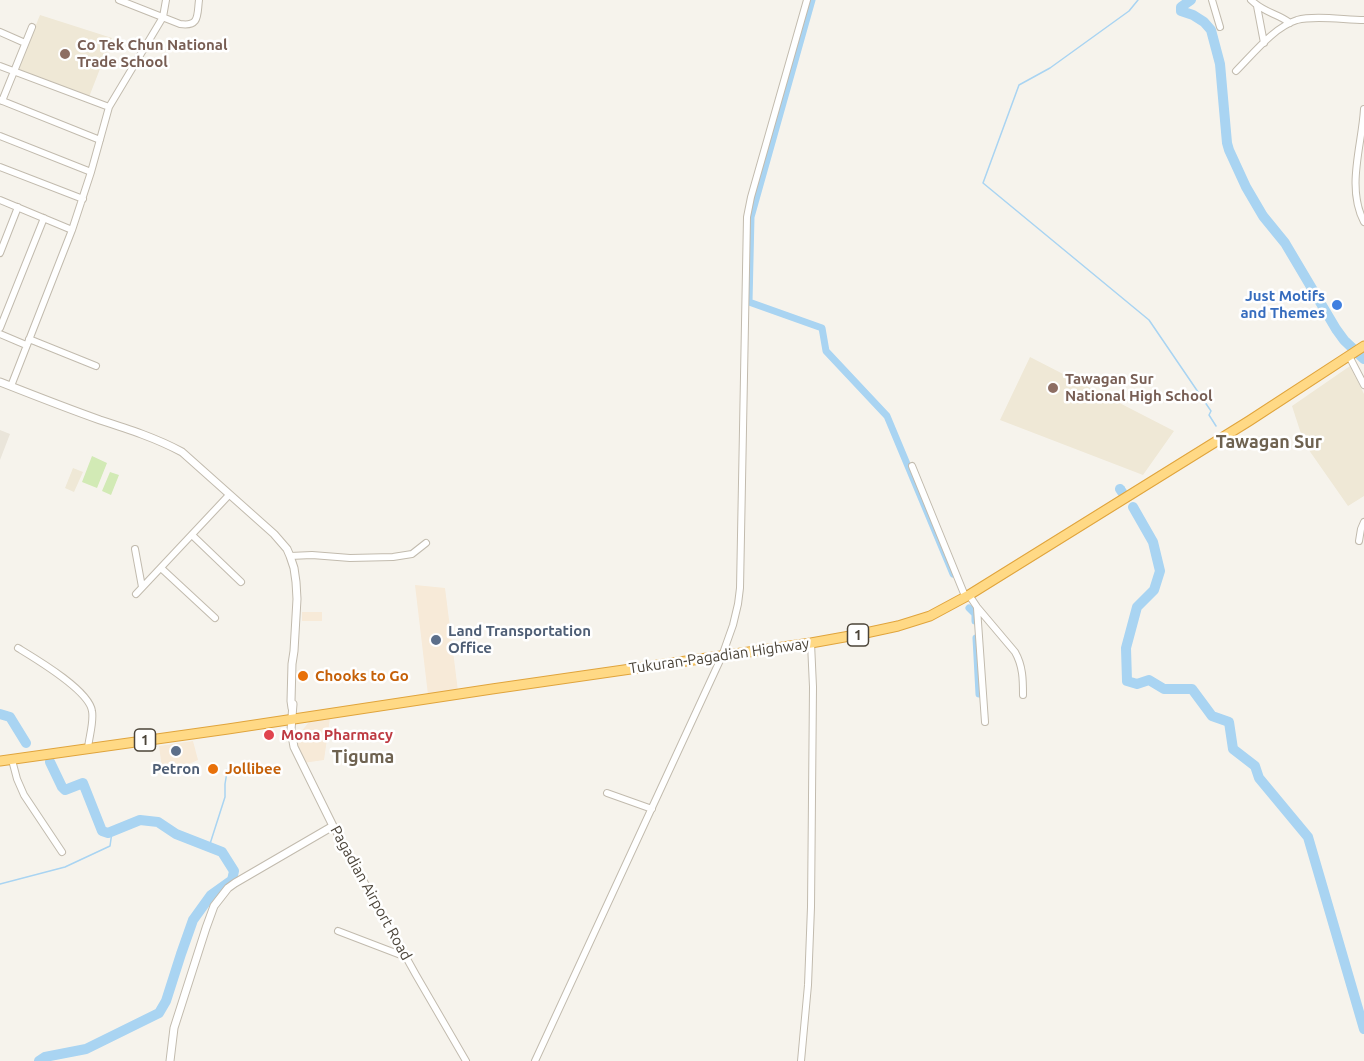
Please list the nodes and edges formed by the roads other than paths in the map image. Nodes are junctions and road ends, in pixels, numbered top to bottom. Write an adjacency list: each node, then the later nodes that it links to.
1 (119, 0): 7 (street)
2 (166, 0): 9 (street)
3 (199, 0): 9 (street)
4 (807, 0): 60 (street)
5 (1212, 0): 13 (street)
6 (1251, 0): 8 (street)
7 (136, 3): 9 (street)
8 (1257, 6): 11 (street); 16 (street)
9 (163, 17): 21 (street)
10 (1364, 20): 11 (street)
11 (1290, 23): 16 (street)
12 (32, 27): 15 (street)
13 (1220, 27)
14 (0, 32): 15 (street)
15 (25, 43): 18 (street)
16 (1264, 43): 19 (street)
17 (0, 66): 18 (street)
18 (15, 71): 20 (street); 21 (street)
19 (1236, 71)
20 (1, 101): 24 (street)
21 (109, 107): 24 (street)
22 (1364, 109): 31 (street)
23 (0, 136): 26 (street)
24 (100, 140): 26 (street)
25 (0, 167): 27 (street)
26 (91, 172): 27 (street)
27 (83, 199): 32 (street)
28 (0, 200): 29 (street)
29 (18, 207): 30 (street); 33 (street)
30 (44, 218): 32 (street); 34 (street)
31 (1364, 222)
32 (72, 230): 36 (street)
33 (0, 253)
34 (0, 328)
35 (0, 334): 36 (street)
36 (28, 342): 39 (street); 42 (street)
37 (1364, 346): 38 (highway, Tukuran-Pagadian Highway / 1)
38 (1351, 355): 41 (street); 55 (highway, Tukuran-Pagadian Highway / 1)
39 (96, 366)
40 (0, 382): 42 (street)
41 (1364, 385)
42 (11, 386): 44 (street)
43 (912, 465): 55 (street)
44 (229, 495): 46 (street); 50 (street)
45 (1364, 522): 47 (street)
46 (192, 535): 51 (street); 52 (street)
47 (1359, 541)
48 (426, 543): 50 (street)
49 (135, 549): 53 (street)
50 (290, 556): 62 (street, Pagadian Airport Road)
51 (160, 568): 53 (street); 57 (street)
52 (241, 582)
53 (141, 587): 54 (street)
54 (136, 594)
55 (967, 595): 56 (street); 58 (highway, Tukuran-Pagadian Highway / 1)
56 (977, 607): 61 (street); 63 (street)
57 (215, 618)
58 (811, 643): 60 (highway, Tukuran-Pagadian Highway / 1); 76 (street)
59 (18, 648): 64 (street)
60 (722, 656): 62 (highway, Tukuran-Pagadian Highway / 1); 68 (street)
61 (1023, 695)
62 (291, 719): 64 (highway, Tukuran-Pagadian Highway / 1); 69 (street, Pagadian Airport Road)
63 (985, 723)
64 (88, 748): 65 (highway, Tukuran-Pagadian Highway / 1)
65 (12, 760): 66 (highway, Tukuran-Pagadian Highway / 1); 70 (street)
66 (0, 762)
67 (607, 793): 68 (street)
68 (652, 809): 75 (street)
69 (333, 826): 72 (street, Pagadian Airport Road); 73 (street)
70 (62, 852)
71 (338, 931): 72 (street)
72 (406, 957): 74 (street, Pagadian Airport Road)
73 (170, 1061)
74 (466, 1061)
75 (534, 1061)
76 (801, 1061)

